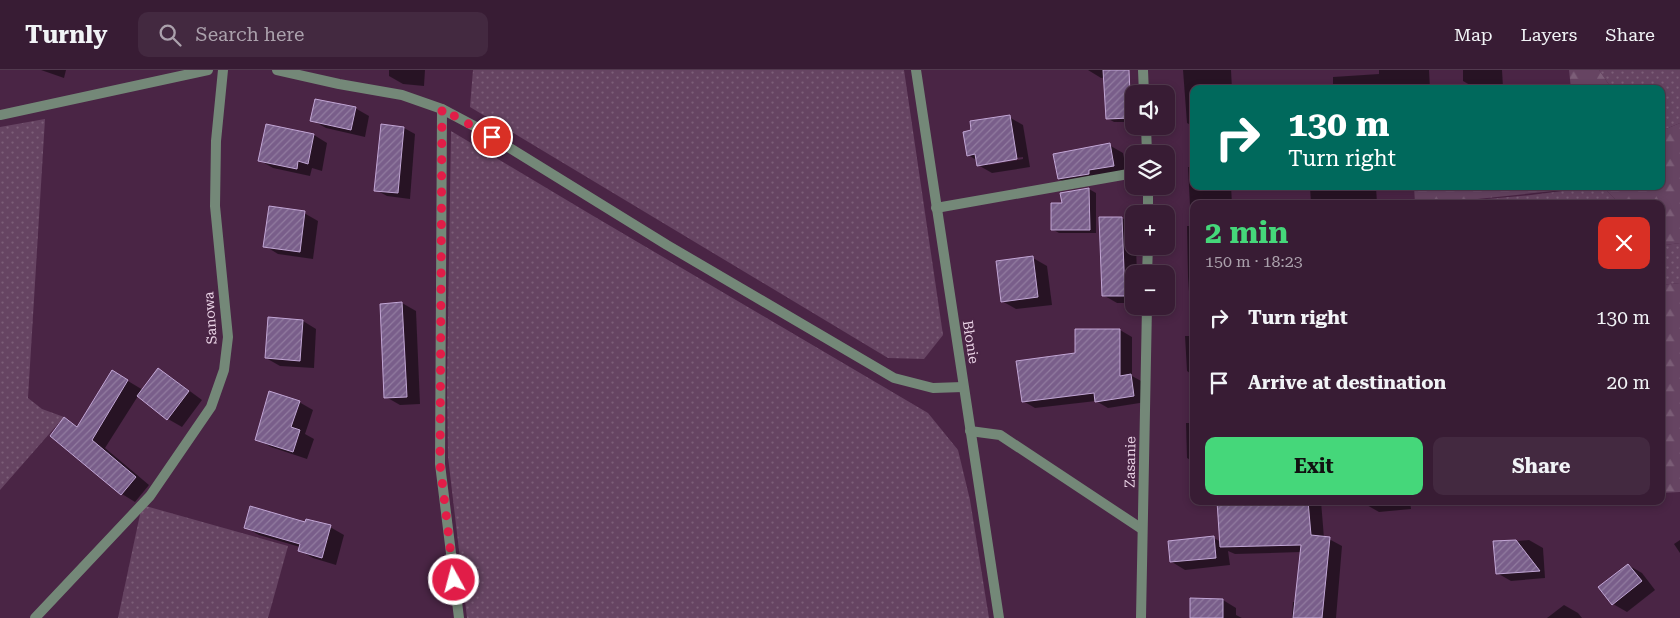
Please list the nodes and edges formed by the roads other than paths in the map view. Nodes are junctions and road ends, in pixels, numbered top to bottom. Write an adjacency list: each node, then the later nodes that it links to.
1 (208, 70): 8 (street)
2 (223, 70): 15 (street, Sanowa)
3 (277, 70): 7 (street)
4 (916, 70): 10 (street, Błonie)
5 (1143, 70): 6 (street)
6 (1144, 85)
7 (442, 109): 12 (street); 16 (street)
8 (0, 115)
9 (1125, 174): 10 (street)
10 (936, 208): 12 (street, Błonie)
11 (1147, 315): 14 (street, Zasanie)
12 (963, 387): 13 (street, Błonie)
13 (970, 431): 14 (street); 17 (street, Błonie)
14 (1142, 529): 18 (street, Zasanie)
15 (35, 618)
16 (459, 618)
17 (999, 618)
18 (1141, 618)

